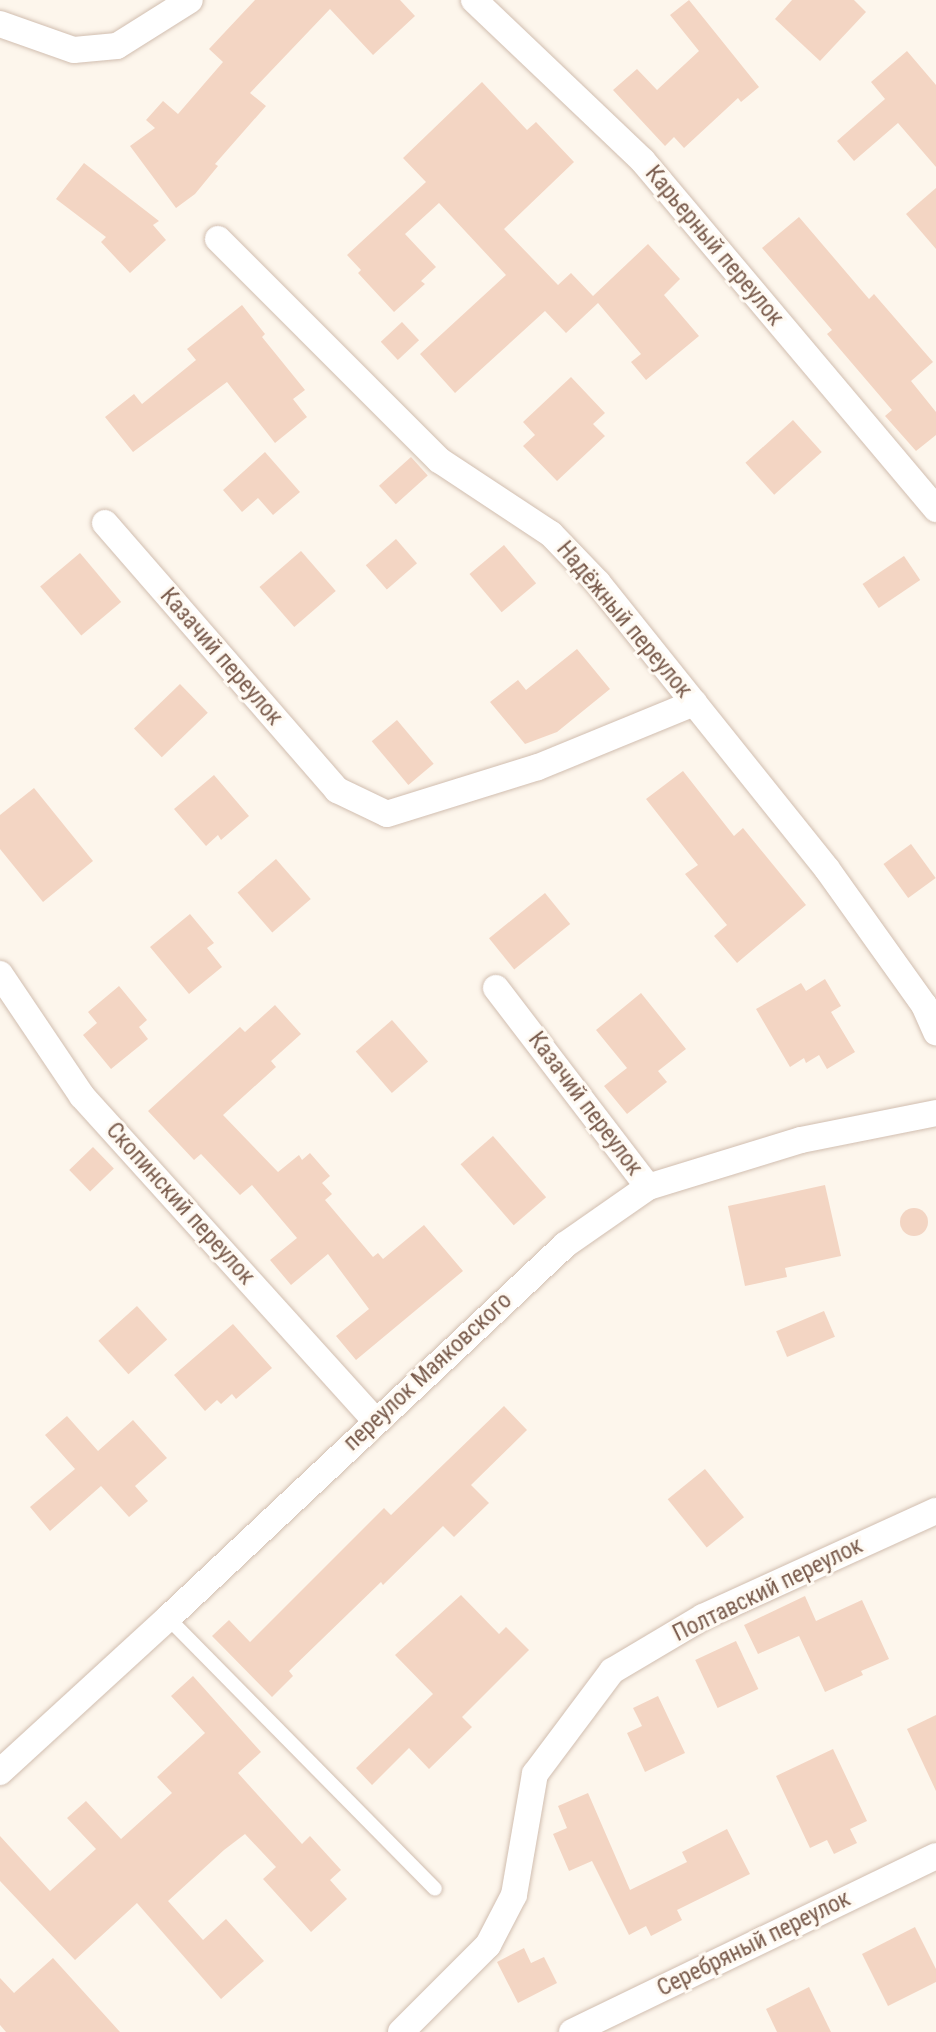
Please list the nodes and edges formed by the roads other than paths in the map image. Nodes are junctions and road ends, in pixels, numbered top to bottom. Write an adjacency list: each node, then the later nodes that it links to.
1 (190, 0): 3 (street)
2 (474, 0): 5 (street, Карьерный переулок)
3 (0, 24)
4 (218, 239): 7 (street, Надёжный переулок)
5 (936, 509)
6 (105, 523): 7 (street, Казачий переулок)
7 (694, 703): 10 (street, Надёжный переулок)
8 (0, 974): 13 (street, Скопинский переулок)
9 (496, 988): 12 (street, Казачий переулок)
10 (936, 1031)
11 (936, 1113): 12 (street, переулок Маяковского)
12 (648, 1187): 13 (street, переулок Маяковского)
13 (376, 1421): 15 (street, переулок Маяковского)
14 (936, 1511): 19 (street, Полтавский переулок)
15 (168, 1618): 16 (street, переулок Маяковского); 18 (lane)
16 (0, 1772)
17 (936, 1856): 20 (street, Серебряный переулок)
18 (435, 1889)
19 (401, 2032)
20 (572, 2032)

